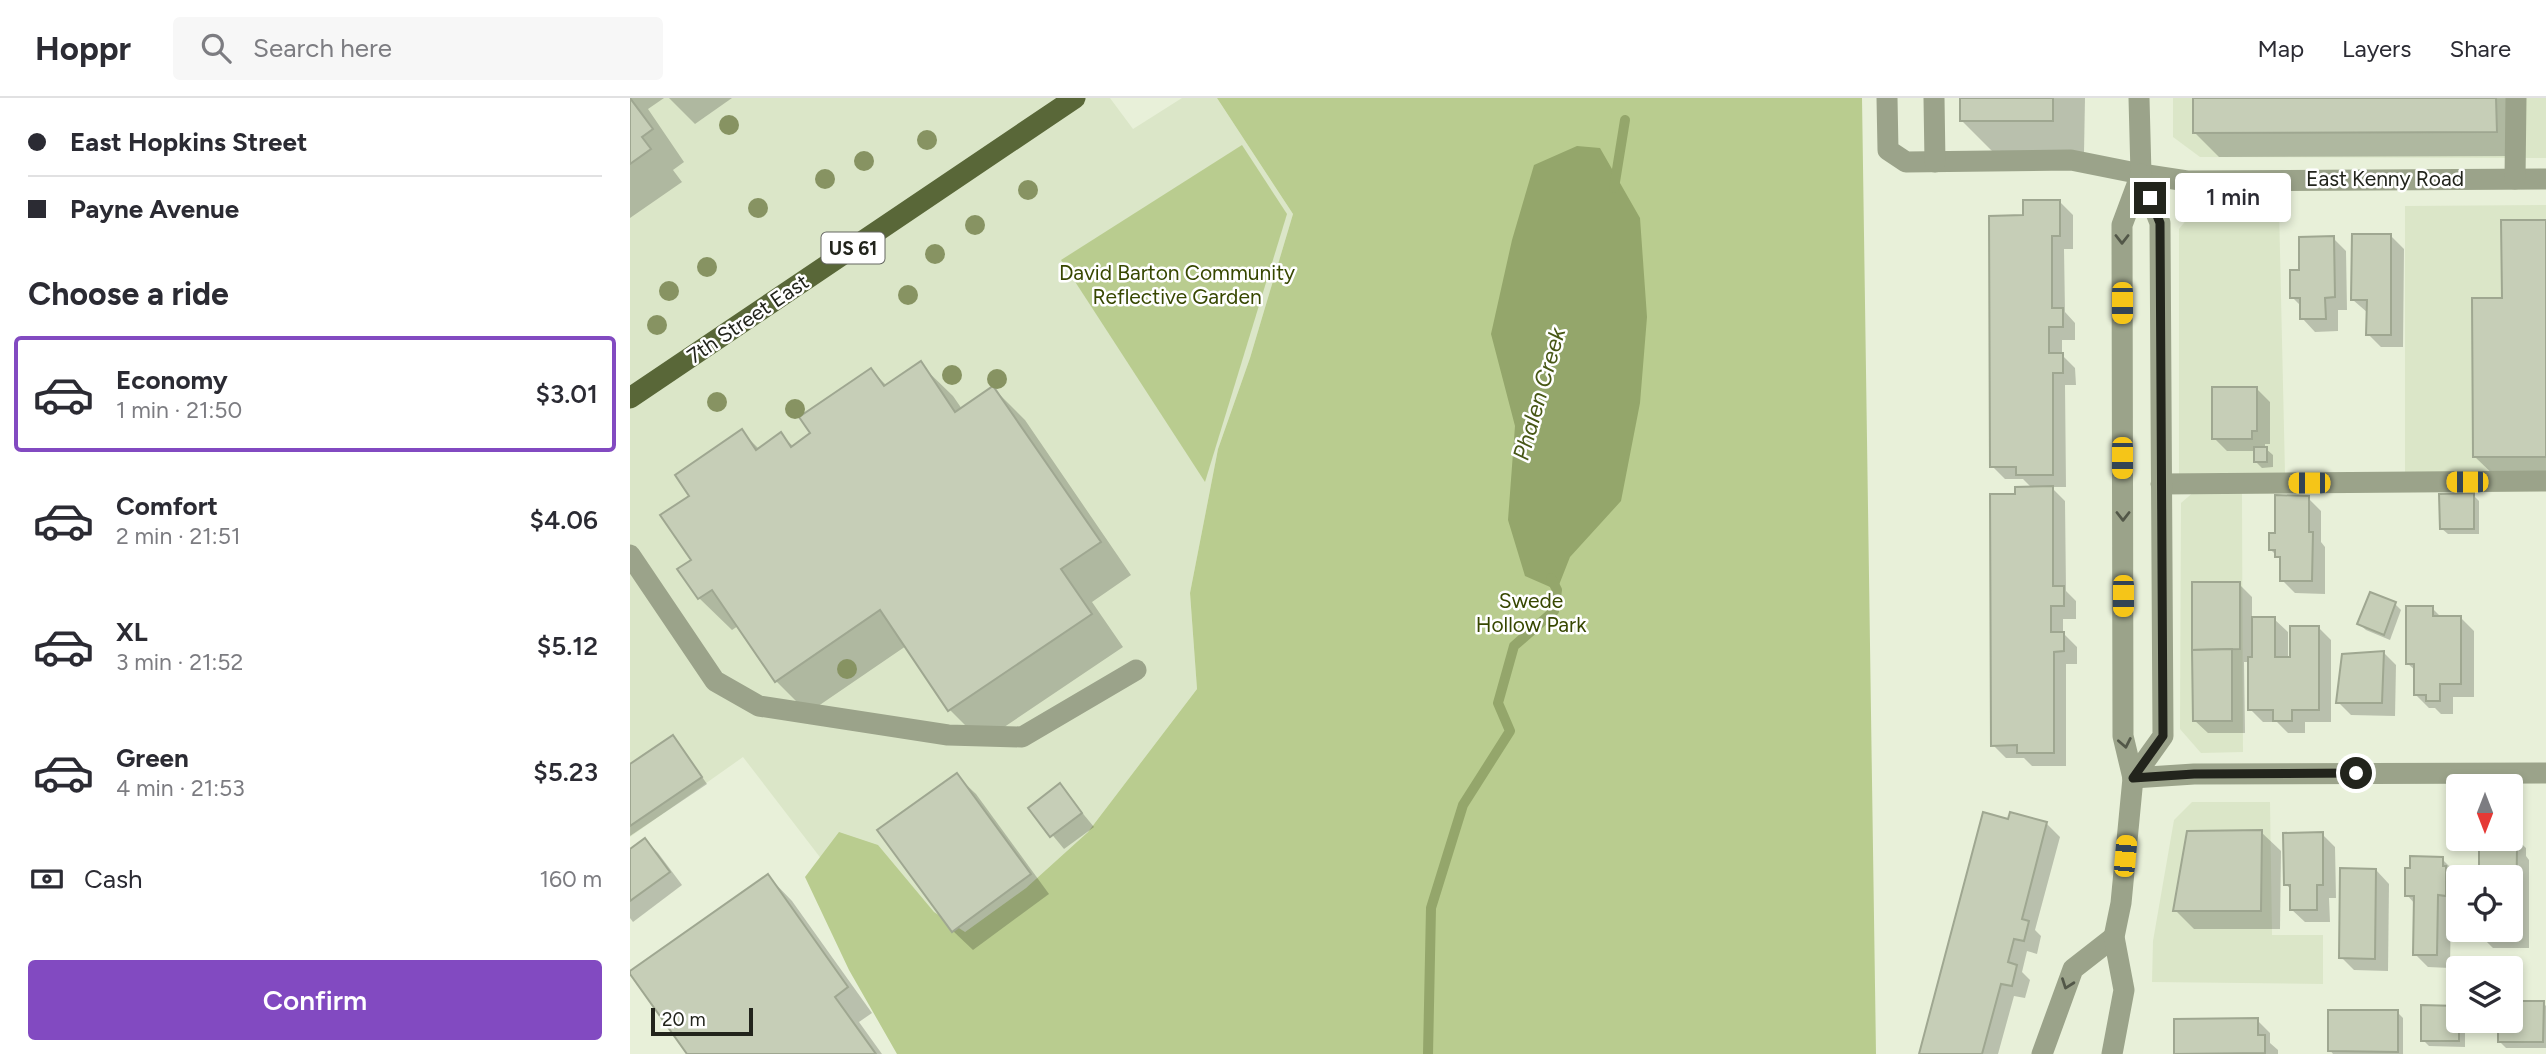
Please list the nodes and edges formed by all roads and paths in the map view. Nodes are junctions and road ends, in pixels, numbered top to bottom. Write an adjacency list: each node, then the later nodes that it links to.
1 (1075, 98): 10 (main road, 7th Street East / US 61)
2 (1887, 98): 6 (street, East Kenny Road)
3 (1934, 98): 6 (street)
4 (2139, 98): 7 (street)
5 (2516, 98): 8 (street)
6 (1934, 162): 7 (street, East Kenny Road)
7 (2141, 174): 8 (street, East Kenny Road); 12 (street); 16 (street, one-way to 16)
8 (2515, 179): 9 (street, East Kenny Road)
9 (2546, 179)
10 (630, 398)
11 (2546, 481): 12 (street)
12 (2161, 484): 16 (street)
13 (630, 555): 14 (street)
14 (1136, 670)
15 (2546, 773): 16 (street)
16 (2133, 778): 17 (street)
17 (2114, 937): 18 (street, one-way to 18); 19 (street)
18 (2042, 1054)
19 (2112, 1054)

